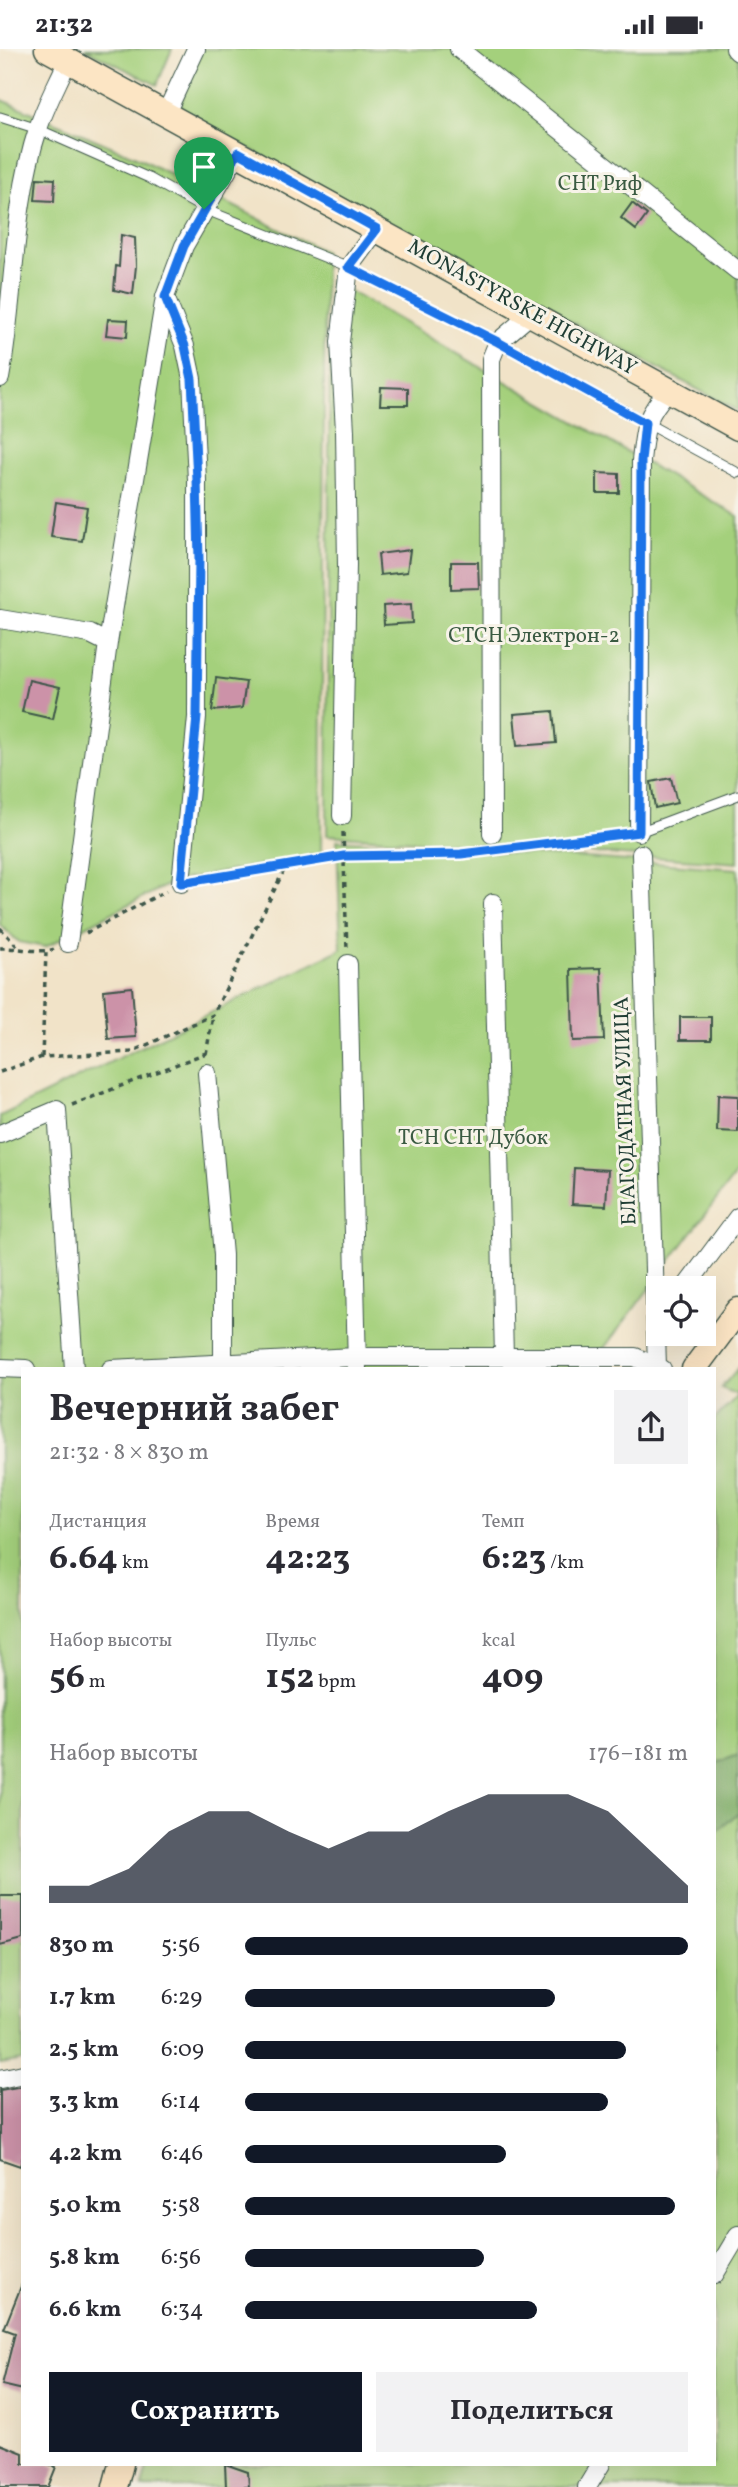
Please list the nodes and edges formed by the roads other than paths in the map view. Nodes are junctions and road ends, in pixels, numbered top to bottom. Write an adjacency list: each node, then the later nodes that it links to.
1 (196, 49): 4 (street)
2 (459, 49): 11 (street)
3 (57, 55): 4 (main road, MONASTYRSKE HIGHWAY); 6 (street)
4 (166, 113): 7 (main road, MONASTYRSKE HIGHWAY)
5 (0, 117): 6 (lane)
6 (38, 129): 8 (lane); 15 (street)
7 (238, 152): 8 (street); 9 (main road, MONASTYRSKE HIGHWAY)
8 (204, 209): 10 (lane); 12 (street)
9 (377, 229): 10 (street); 13 (main road, MONASTYRSKE HIGHWAY)
10 (348, 267): 23 (street)
11 (738, 271)
12 (165, 297): 21 (street); 27 (street)
13 (531, 314): 14 (street); 16 (main road, MONASTYRSKE HIGHWAY)
14 (498, 342): 17 (lane); 25 (street)
15 (0, 378)
16 (669, 389): 17 (street); 18 (main road, MONASTYRSKE HIGHWAY)
17 (645, 423): 19 (lane); 24 (street)
18 (738, 428)
19 (738, 473)
20 (0, 619): 21 (street)
21 (108, 643): 29 (street)
22 (738, 795): 24 (lane)
23 (342, 816)
24 (639, 832)
25 (490, 842)
26 (641, 854): 34 (street, БЛАГОДАТНАЯ УЛИЦА)
27 (181, 883)
28 (493, 902): 38 (street)
29 (68, 943)
30 (348, 964): 39 (street)
31 (206, 1073): 40 (street)
32 (0, 1134): 41 (street)
33 (738, 1217): 35 (street)
34 (655, 1276)
35 (694, 1276)
36 (738, 1310): 44 (main road)
37 (658, 1346): 43 (street, БЛАГОДАТНАЯ УЛИЦА)
38 (504, 1357): 39 (street); 43 (street)
39 (356, 1363): 40 (street)
40 (223, 1366): 42 (street)
41 (74, 1367)
42 (186, 1367)
43 (660, 1367)
44 (695, 1367)
45 (0, 1368): 46 (street)
46 (21, 1369)
47 (21, 2074): 48 (street)
48 (0, 2079)
49 (738, 2235): 50 (street)
50 (716, 2272)
51 (120, 2466): 53 (main road)
52 (600, 2466): 54 (street)
53 (115, 2487)
54 (587, 2487)

